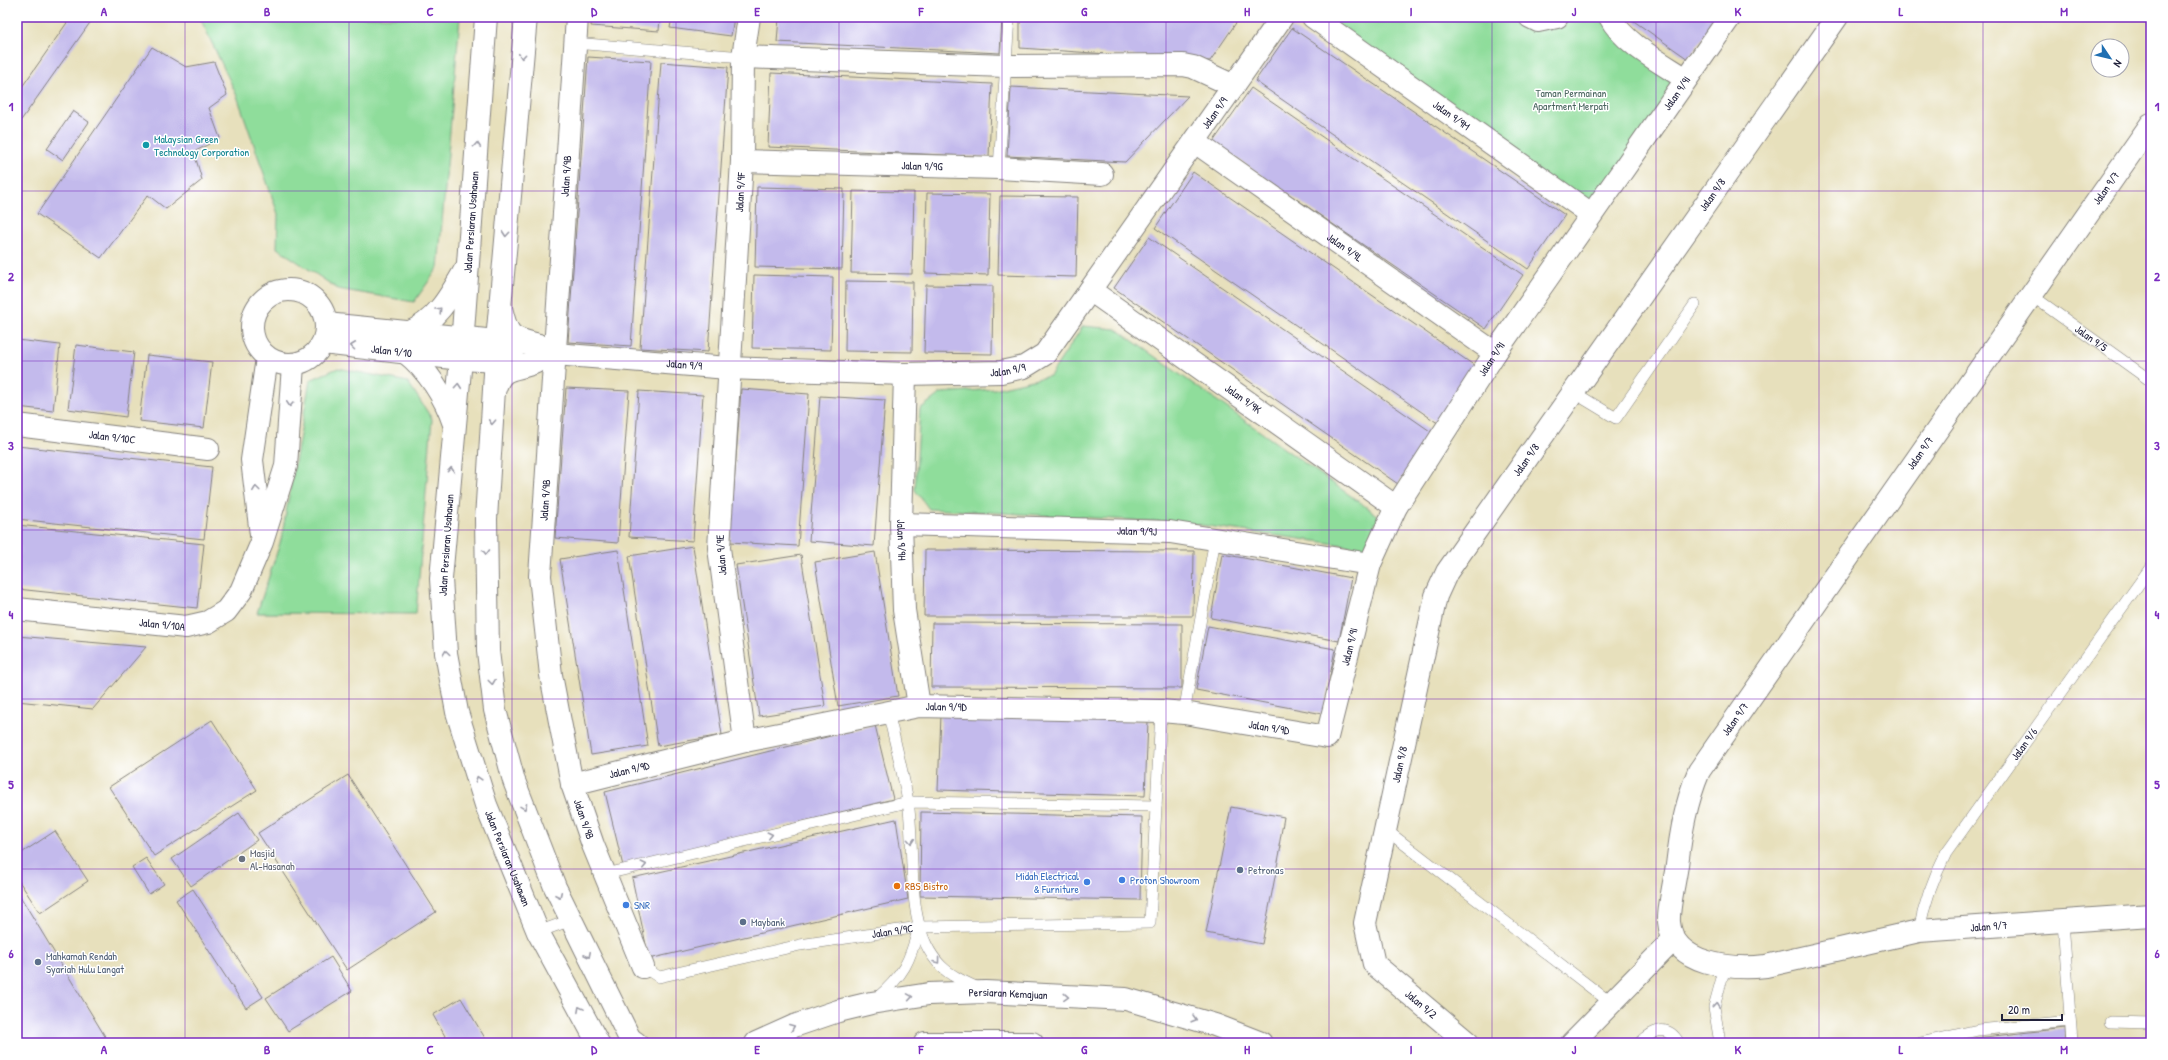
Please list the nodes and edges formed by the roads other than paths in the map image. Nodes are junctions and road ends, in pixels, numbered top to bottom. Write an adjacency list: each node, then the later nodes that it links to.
1 (486, 17): 24 (street, Jalan Persiaran Usahawan, one-way to 1)
2 (526, 17): 27 (street, one-way to 27)
3 (577, 17): 13 (street, Jalan 9/9B)
4 (750, 17): 14 (street, Jalan 9/9F)
5 (1009, 17): 15 (lane)
6 (1282, 17): 17 (street, Jalan 9/9)
7 (1312, 17): 23 (street, Jalan 9/9M)
8 (1530, 17): 9 (street)
9 (1557, 17)
10 (1610, 17): 16 (street)
11 (1730, 17): 16 (street, Jalan 9/9I)
12 (1837, 17): 40 (street, Jalan 9/8)
13 (574, 43): 14 (lane); 34 (street, Jalan 9/9B)
14 (742, 57): 15 (street); 20 (street, Jalan 9/9F)
15 (1006, 66): 17 (street); 21 (lane)
16 (1686, 79): 23 (street, Jalan 9/9I)
17 (1234, 86): 19 (street, Jalan 9/9)
18 (2151, 124): 26 (street, Jalan 9/7)
19 (1195, 142): 25 (street, Jalan 9/9); 33 (street, Jalan 9/9L)
20 (742, 160): 21 (street, Jalan 9/9G); 37 (street, Jalan 9/9F)
21 (999, 168): 22 (street, Jalan 9/9G)
22 (1102, 174)
23 (1591, 214): 33 (street, Jalan 9/9I)
24 (468, 264): 30 (street, one-way to 24); 31 (street, Jalan Persiaran Usahawan)
25 (1090, 290): 38 (street, Jalan 9/9); 45 (street, Jalan 9/9K)
26 (2031, 295): 39 (lane, Jalan 9/5); 69 (street, Jalan 9/7)
27 (500, 303): 32 (street); 34 (street)
28 (1695, 304): 40 (lane)
29 (325, 333): 30 (street, Jalan 9/10); 35 (street); 36 (street)
30 (407, 343): 31 (street, Jalan 9/10); 43 (street)
31 (462, 349): 32 (street, Jalan 9/10); 43 (street, Jalan Persiaran Usahawan, one-way to 31)
32 (496, 351): 34 (street, Jalan 9/9); 41 (street)
33 (1495, 353): 45 (street, Jalan 9/9I)
34 (543, 354): 37 (street, Jalan 9/9); 41 (street); 58 (street, Jalan 9/9B)
35 (267, 358): 36 (street); 48 (street, Jalan 9/10A, one-way to 35)
36 (293, 365): 48 (street, Jalan 9/10A, one-way to 48)
37 (728, 368): 38 (street, Jalan 9/9); 57 (street, Jalan 9/9E)
38 (905, 374): 46 (street, Jalan 9/9H)
39 (2151, 381)
40 (1573, 392): 61 (street, Jalan 9/8)
41 (494, 394): 64 (street, one-way to 64)
42 (17, 425): 44 (street, Jalan 9/10C)
43 (455, 425): 68 (street, Jalan Persiaran Usahawan, one-way to 43)
44 (208, 449)
45 (1396, 507): 49 (street, Jalan 9/9I)
46 (901, 524): 47 (street, Jalan 9/9J); 52 (street, Jalan 9/9H)
47 (1215, 539): 49 (street, Jalan 9/9J); 55 (lane)
48 (262, 542): 51 (street, Jalan 9/10A)
49 (1370, 564): 56 (street, Jalan 9/9I)
50 (2151, 567): 67 (lane, Jalan 9/6)
51 (17, 609)
52 (919, 706): 53 (street, Jalan 9/9D); 54 (street, Jalan 9/9D)
53 (888, 712): 57 (street, Jalan 9/9D); 59 (lane)
54 (1161, 712): 55 (street, Jalan 9/9D); 60 (lane)
55 (1184, 713): 56 (street, Jalan 9/9D)
56 (1327, 737)
57 (745, 741): 58 (street, Jalan 9/9D)
58 (572, 784): 62 (street, Jalan 9/9B)
59 (908, 802): 60 (lane); 62 (lane, one-way to 59); 66 (lane, one-way to 66)
60 (1156, 806): 66 (lane, Jalan 9/9C)
61 (1386, 830): 70 (street, Jalan 9/8); 75 (lane)
62 (606, 874): 71 (street, Jalan 9/9B)
63 (2151, 915): 65 (street, Jalan 9/7)
64 (571, 920): 68 (lane); 79 (street, one-way to 79)
65 (2062, 922): 67 (street, Jalan 9/7); 76 (lane)
66 (919, 927): 71 (lane, Jalan 9/9C); 73 (lane, one-way to 73); 74 (lane)
67 (1920, 931): 72 (street, Jalan 9/7)
68 (538, 932): 80 (street, Jalan Persiaran Usahawan, one-way to 68)
69 (1674, 939): 72 (street, Jalan 9/7); 75 (street)
70 (1374, 964): 85 (street, Jalan 9/2)
71 (643, 967)
72 (1725, 967): 89 (lane, one-way to 72)
73 (986, 992): 74 (street, Persiaran Kemajuan, one-way to 73); 84 (street, Persiaran Kemajuan, one-way to 84)
74 (871, 1003): 81 (street, Persiaran Kemajuan, one-way to 74)
75 (1611, 1003): 86 (street)
76 (2070, 1022): 90 (lane); 91 (lane)
77 (2110, 1022): 78 (lane)
78 (2151, 1023)
79 (633, 1042)
80 (598, 1043)
81 (756, 1043)
82 (925, 1043): 83 (street)
83 (1032, 1043)
84 (1261, 1043)
85 (1468, 1043)
86 (1572, 1043)
87 (1640, 1043): 88 (lane)
88 (1679, 1043)
89 (1720, 1043)
90 (1920, 1043)
91 (2072, 1043)

